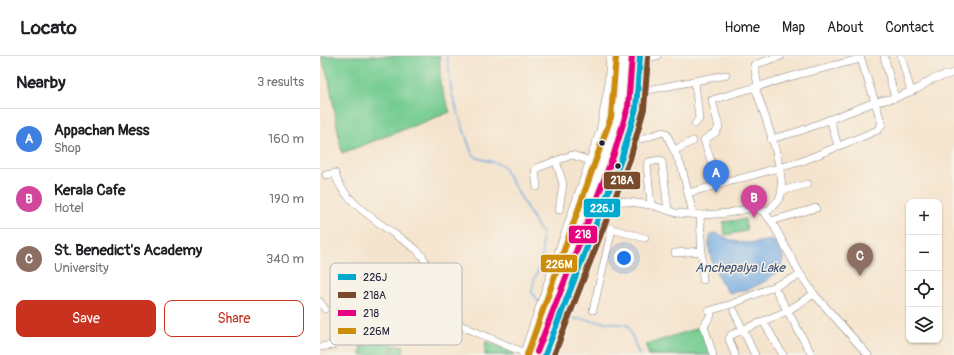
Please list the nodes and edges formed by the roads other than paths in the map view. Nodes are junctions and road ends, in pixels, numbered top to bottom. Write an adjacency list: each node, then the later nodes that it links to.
1 (610, 56): 26 (street)
2 (616, 56): 29 (highway)
3 (622, 56): 63 (highway, bridge)
4 (637, 56): 5 (street); 14 (street); 34 (highway); 64 (highway, bridge)
5 (657, 56)
6 (781, 56): 13 (street)
7 (884, 56): 16 (street)
8 (901, 56): 15 (street)
9 (860, 57): 13 (street); 17 (street)
10 (954, 73): 15 (street)
11 (726, 75): 12 (street)
12 (695, 82): 14 (street); 19 (street)
13 (756, 86): 20 (street); 31 (street)
14 (638, 90): 21 (street)
15 (911, 92): 16 (street)
16 (895, 98): 17 (street)
17 (875, 102): 18 (street); 23 (street)
18 (830, 118): 20 (street); 23 (street)
19 (694, 124)
20 (772, 139): 27 (street)
21 (628, 140): 24 (street); 34 (street)
22 (693, 141): 24 (street)
23 (838, 146): 27 (street)
24 (675, 150): 35 (street)
25 (556, 160): 26 (street); 32 (street); 38 (street)
26 (591, 161): 29 (street)
27 (779, 169): 31 (street); 33 (street)
28 (326, 175): 48 (street)
29 (587, 182): 34 (street); 63 (highway)
30 (808, 184): 33 (street)
31 (718, 185): 35 (street)
32 (537, 188)
33 (781, 191): 41 (street)
34 (607, 192): 36 (street); 43 (highway)
35 (688, 193): 40 (street)
36 (651, 205): 39 (street); 39 (street)
37 (816, 208): 42 (street)
38 (560, 210)
39 (668, 210): 40 (street)
40 (697, 214): 41 (street); 46 (street)
41 (765, 214): 42 (street)
42 (771, 221): 49 (street)
43 (594, 225): 44 (street); 64 (highway, bridge)
44 (612, 229): 45 (street); 55 (street)
45 (645, 238)
46 (702, 251): 47 (street); 50 (street)
47 (675, 253)
48 (426, 263)
49 (801, 275): 52 (street); 65 (street)
50 (703, 280)
51 (777, 292): 57 (street)
52 (814, 294): 57 (street); 70 (street)
53 (320, 302): 54 (street)
54 (324, 309)
55 (593, 310)
56 (734, 311): 60 (street)
57 (787, 311): 58 (street); 69 (street)
58 (763, 321): 60 (street); 68 (street)
59 (462, 326): 63 (street)
60 (742, 331): 66 (street); 67 (street)
61 (334, 345): 62 (street)
62 (320, 347)
63 (526, 354)
64 (542, 355)
65 (713, 355)
66 (735, 355)
67 (755, 355)
68 (783, 355)
69 (812, 355)
70 (868, 355)

